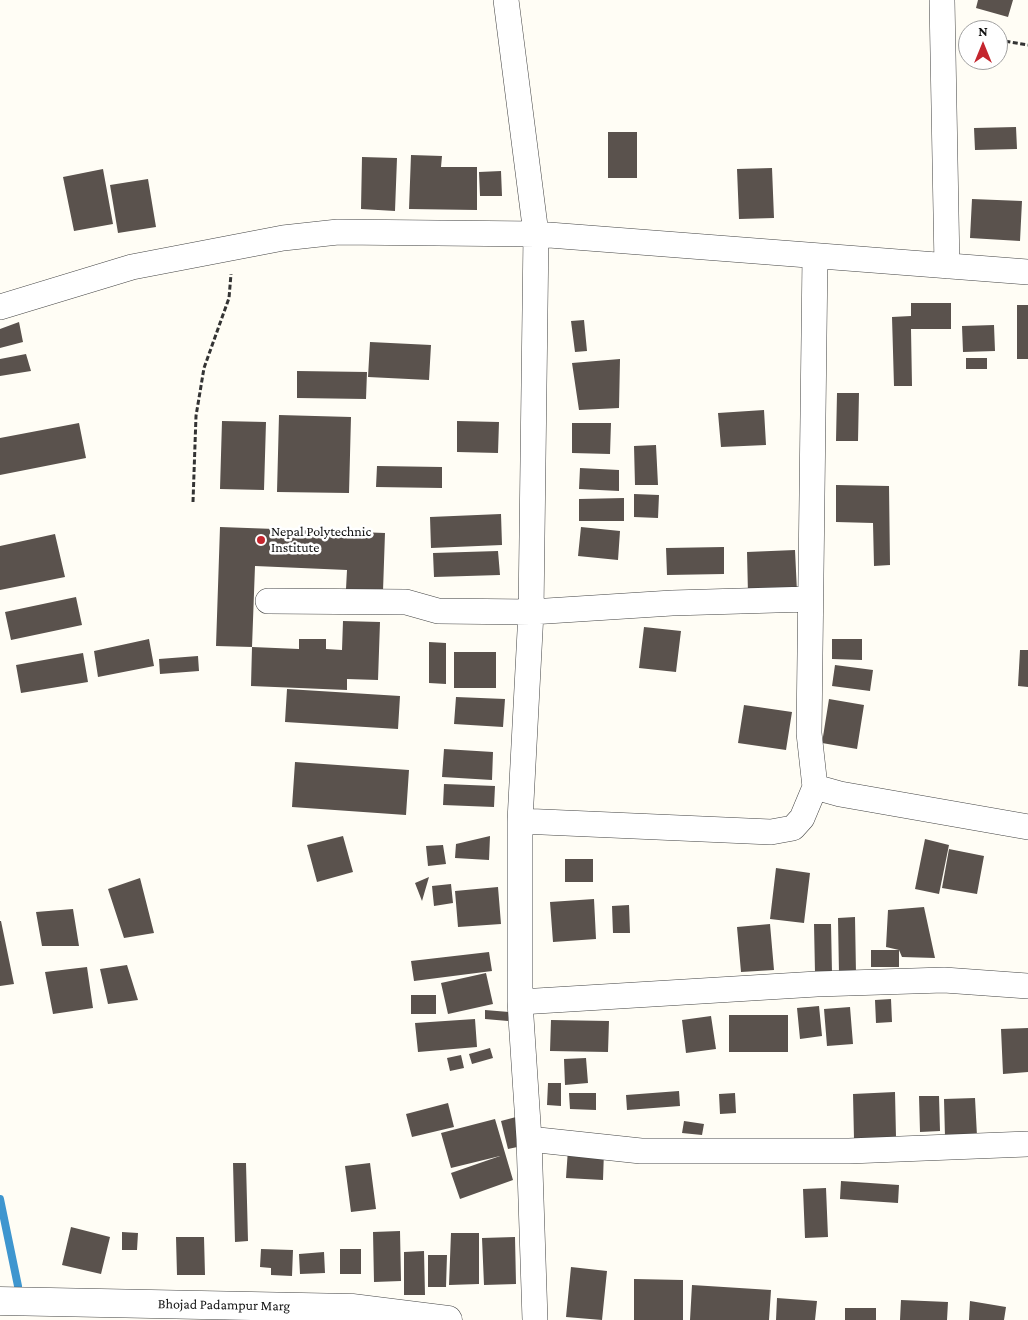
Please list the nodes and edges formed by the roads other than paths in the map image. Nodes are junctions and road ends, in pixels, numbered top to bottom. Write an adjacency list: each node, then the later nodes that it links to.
1 (506, 0): 3 (street)
2 (942, 0): 5 (street)
3 (536, 234): 4 (street); 7 (street); 10 (street)
4 (815, 256): 5 (street); 8 (street)
5 (947, 266): 6 (street)
6 (1028, 272)
7 (0, 307)
8 (810, 598): 10 (street); 11 (street)
9 (268, 601): 10 (street)
10 (531, 612): 12 (street)
11 (815, 787): 12 (street); 13 (street)
12 (520, 821): 15 (street)
13 (1028, 827)
14 (1028, 986): 15 (street)
15 (520, 1002): 16 (street)
16 (529, 1139): 17 (street); 20 (street)
17 (1028, 1144)
18 (0, 1301): 19 (street, Bhojad Padampur Marg)
19 (448, 1320)
20 (535, 1320)

